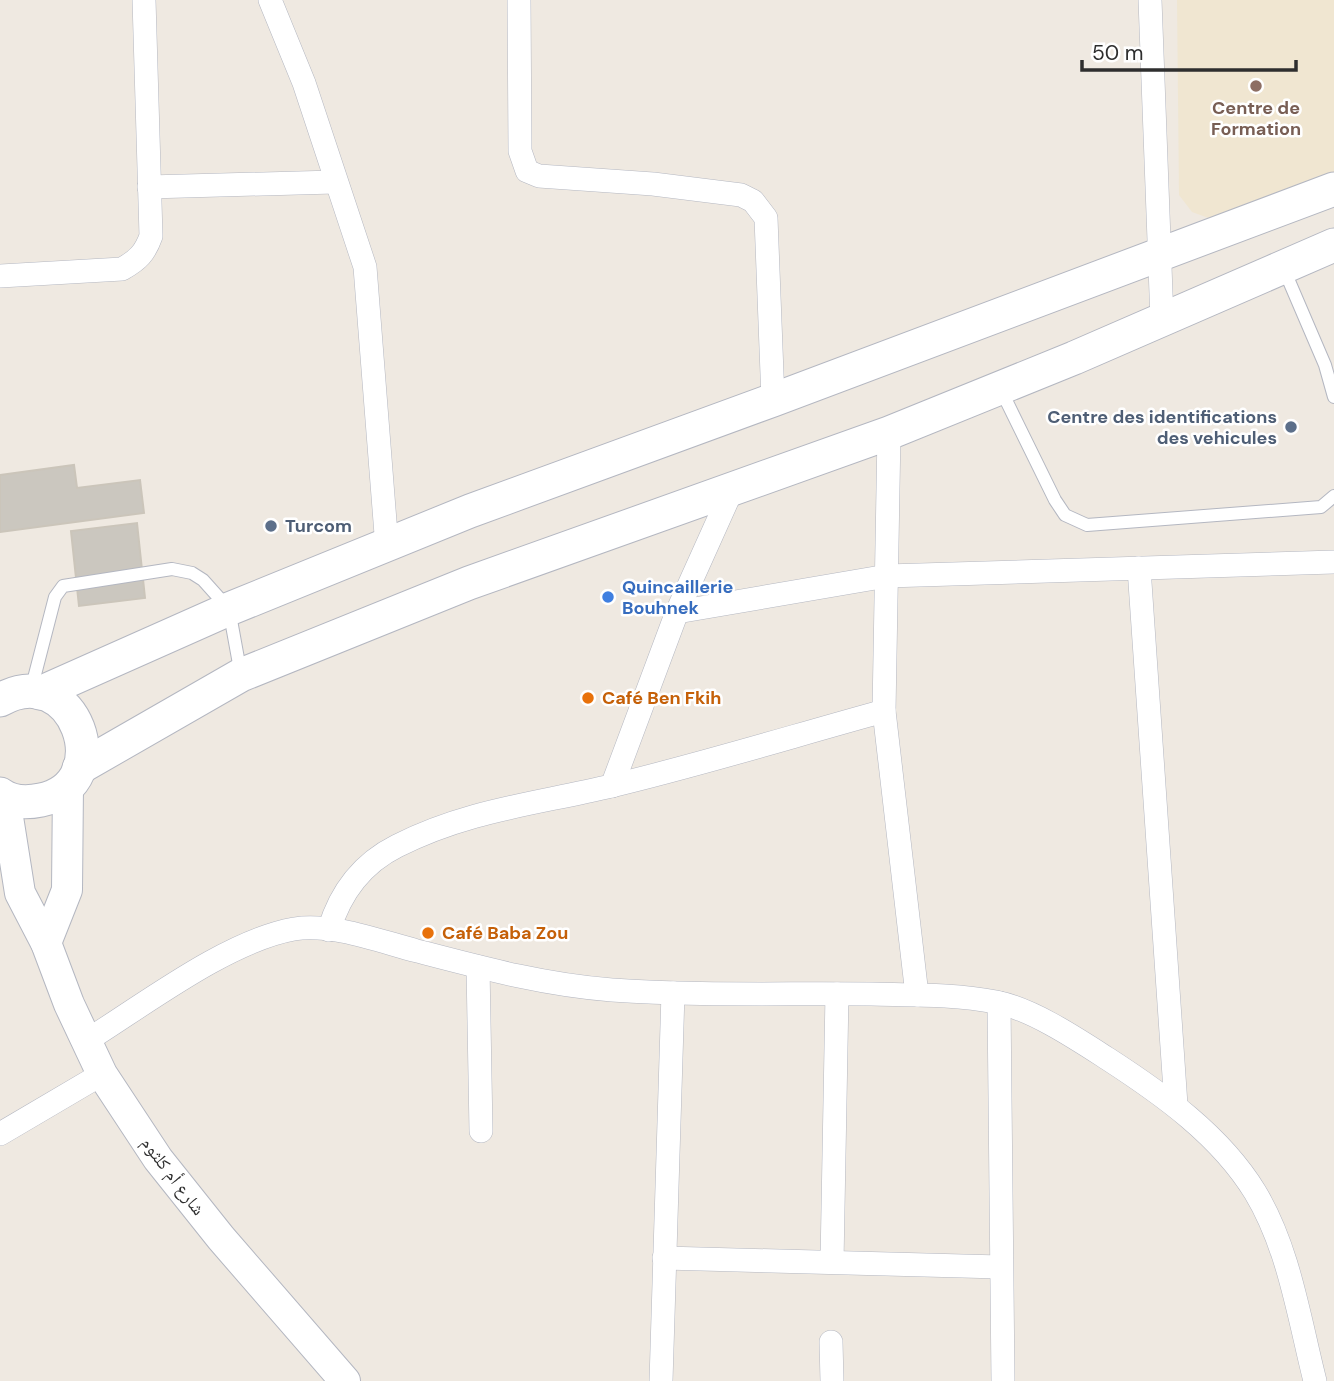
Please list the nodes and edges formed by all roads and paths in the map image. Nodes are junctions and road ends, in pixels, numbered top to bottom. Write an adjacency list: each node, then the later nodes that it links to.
1 (144, 0): 6 (street)
2 (270, 0): 5 (street)
3 (519, 0): 15 (street)
4 (1150, 0): 9 (street)
5 (334, 182): 6 (street); 20 (street)
6 (149, 187): 11 (street)
7 (1334, 189): 9 (main road)
8 (1334, 245): 10 (main road)
9 (1161, 253): 12 (street); 15 (main road)
10 (1283, 265): 12 (main road); 14 (lane)
11 (0, 276)
12 (1162, 320): 13 (main road)
13 (1000, 387): 16 (main road); 19 (lane)
14 (1334, 397)
15 (773, 400): 20 (main road)
16 (889, 433): 17 (main road); 23 (street)
17 (731, 492): 25 (street); 26 (main road)
18 (1334, 496): 19 (lane)
19 (1328, 506)
20 (387, 547): 24 (main road)
21 (1334, 562): 22 (street)
22 (1139, 569): 23 (street); 41 (street)
23 (887, 576): 25 (street); 28 (street)
24 (229, 610): 26 (lane); 27 (main road); 27 (lane)
25 (677, 612): 30 (street)
26 (241, 675): 29 (main road)
27 (24, 695): 29 (main road)
28 (884, 711): 30 (street); 37 (street)
29 (73, 777): 31 (main road); 33 (street)
30 (612, 786): 32 (street)
31 (3, 796): 33 (street, شارع أم كلثوم)
32 (329, 930): 34 (street); 39 (street)
33 (47, 943): 39 (street, شارع أم كلثوم)
34 (478, 967): 35 (street); 42 (street)
35 (673, 993): 36 (street); 44 (street)
36 (837, 993): 37 (street); 45 (street)
37 (917, 995): 38 (street)
38 (999, 1003): 41 (street); 46 (street)
39 (86, 1041): 40 (street, شارع أم كلثوم)
40 (102, 1074): 43 (street); 48 (street, شارع أم كلثوم)
41 (1176, 1105): 52 (street)
42 (481, 1131)
43 (0, 1134)
44 (664, 1258): 45 (street); 49 (street)
45 (832, 1262): 46 (street)
46 (1000, 1267): 51 (street)
47 (831, 1342): 50 (street)
48 (345, 1381)
49 (661, 1381)
50 (832, 1381)
51 (1003, 1381)
52 (1315, 1381)

